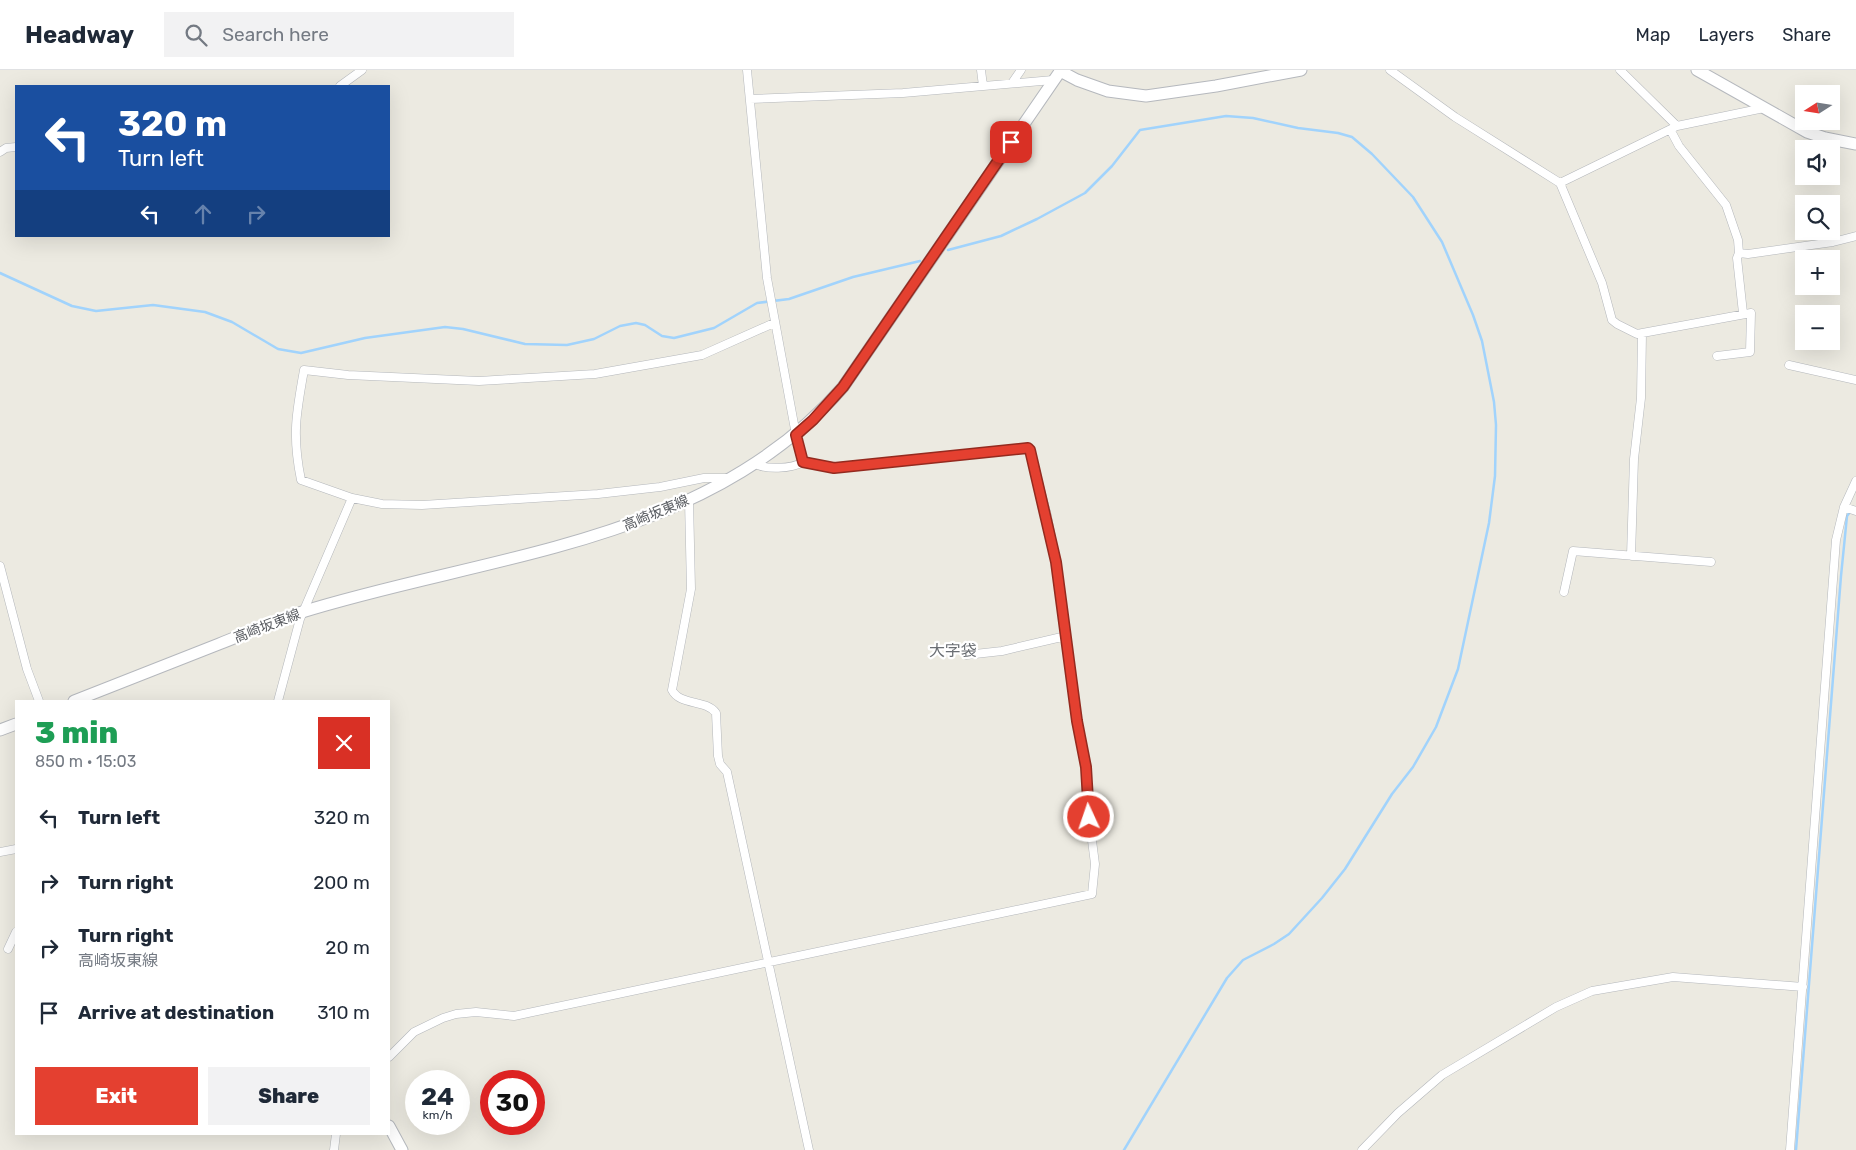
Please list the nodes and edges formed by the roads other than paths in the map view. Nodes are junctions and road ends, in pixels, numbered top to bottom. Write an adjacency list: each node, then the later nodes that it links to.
1 (362, 70): 11 (street)
2 (747, 70): 13 (street)
3 (981, 70): 12 (street)
4 (1020, 70): 10 (street)
5 (1301, 70): 9 (main road)
6 (1390, 70): 19 (street)
7 (1620, 70): 15 (street)
8 (1697, 70): 14 (main road)
9 (1058, 74): 10 (street); 28 (main road, 高崎坂東線)
10 (1012, 83): 12 (street)
11 (341, 85)
12 (983, 86): 13 (street)
13 (750, 100): 23 (street)
14 (1764, 108): 15 (street); 16 (main road)
15 (1674, 128): 19 (street); 21 (street)
16 (1856, 144)
17 (15, 147): 18 (street)
18 (2, 150)
19 (1560, 183): 24 (street)
20 (1856, 236): 21 (street)
21 (1739, 253): 22 (street)
22 (1743, 313): 24 (street); 25 (street)
23 (774, 323): 28 (street); 33 (street)
24 (1642, 333): 37 (street)
25 (1717, 356)
26 (1789, 365): 27 (street)
27 (1856, 380)
28 (796, 435): 29 (street); 30 (main road, 高崎坂東線)
29 (803, 462): 30 (street); 42 (street)
30 (754, 464): 31 (main road, 高崎坂東線)
31 (729, 478): 33 (street); 34 (main road, 高崎坂東線)
32 (1856, 480): 35 (street)
33 (352, 498): 41 (street)
34 (689, 500): 41 (main road, 高崎坂東線); 53 (street)
35 (1844, 506): 36 (street); 54 (street)
36 (1856, 511)
37 (1631, 556): 38 (street); 40 (street)
38 (1711, 562)
39 (0, 566): 44 (street)
40 (1564, 592)
41 (303, 612): 45 (main road, 高崎坂東線); 46 (street)
42 (1066, 636): 43 (street); 53 (street)
43 (966, 655)
44 (39, 700)
45 (77, 700)
46 (278, 700)
47 (15, 724): 48 (main road)
48 (0, 730)
49 (15, 850): 50 (street)
50 (0, 852)
51 (15, 934): 52 (street)
52 (8, 948)
53 (769, 962): 55 (street); 60 (street)
54 (1802, 987): 61 (street); 62 (street)
55 (390, 1056)
56 (390, 1128): 59 (main road)
57 (336, 1135): 58 (street)
58 (334, 1150)
59 (402, 1150)
60 (809, 1150)
61 (1362, 1150)
62 (1790, 1150)

